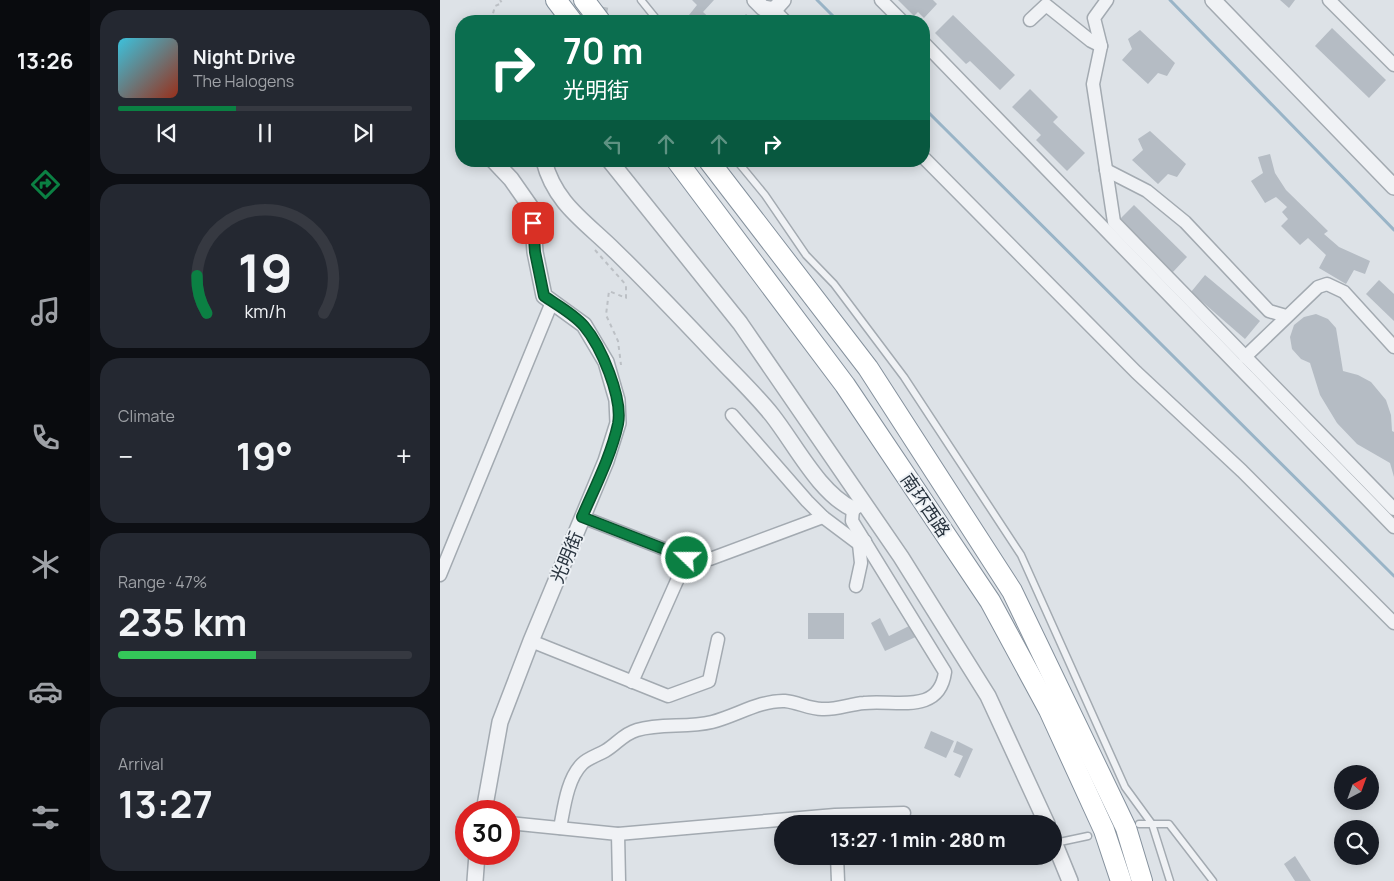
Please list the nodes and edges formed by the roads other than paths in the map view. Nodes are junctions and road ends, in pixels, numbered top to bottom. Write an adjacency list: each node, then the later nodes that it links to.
1 (556, 0): 10 (highway)
2 (584, 0): 11 (highway)
3 (641, 0): 12 (lane)
4 (755, 0): 9 (street)
5 (881, 0): 13 (street)
6 (1108, 0): 15 (street)
7 (1213, 0): 27 (street)
8 (1330, 0): 17 (street)
9 (779, 4)
10 (567, 15)
11 (595, 15)
12 (653, 15)
13 (896, 15)
14 (1030, 20): 15 (street)
15 (1101, 46): 26 (street)
16 (930, 50): 38 (street)
17 (1394, 65)
18 (930, 164): 43 (street)
19 (500, 167): 29 (street, 光明街)
20 (546, 167): 34 (street)
21 (615, 167): 28 (street)
22 (625, 167): 28 (street)
23 (682, 167): 66 (highway, 南环西路)
24 (714, 167): 67 (highway, 南环西路)
25 (742, 167): 54 (lane)
26 (1106, 170): 30 (street); 32 (street)
27 (1394, 187)
28 (675, 244): 34 (street)
29 (552, 302): 36 (street, 光明街); 41 (street)
30 (1286, 316): 31 (street); 32 (street)
31 (1394, 347)
32 (1245, 357): 35 (street)
33 (732, 415): 37 (street)
34 (858, 506): 39 (street); 50 (street)
35 (1394, 509)
36 (582, 517): 40 (street); 45 (street, 光明街)
37 (823, 517): 39 (street); 40 (street)
38 (1394, 527)
39 (862, 543): 42 (street); 55 (street)
40 (687, 558): 46 (street)
41 (440, 575)
42 (856, 586)
43 (1394, 623)
44 (718, 639): 46 (street)
45 (531, 641): 46 (street); 47 (street, 光明街)
46 (632, 682)
47 (486, 800)
48 (904, 813): 49 (street)
49 (881, 815)
50 (1043, 815)
51 (520, 823): 55 (street)
52 (774, 823): 56 (street)
53 (1139, 824): 54 (lane)
54 (1152, 824): 68 (lane); 69 (lane)
55 (560, 828): 56 (street)
56 (618, 834): 63 (street)
57 (1088, 836): 58 (lane)
58 (1062, 839)
59 (1062, 860): 65 (street)
60 (476, 865): 62 (street)
61 (837, 865): 64 (street)
62 (475, 881)
63 (618, 881)
64 (838, 881)
65 (1070, 881)
66 (1120, 881)
67 (1142, 881)
68 (1170, 881)
69 (1213, 881)

